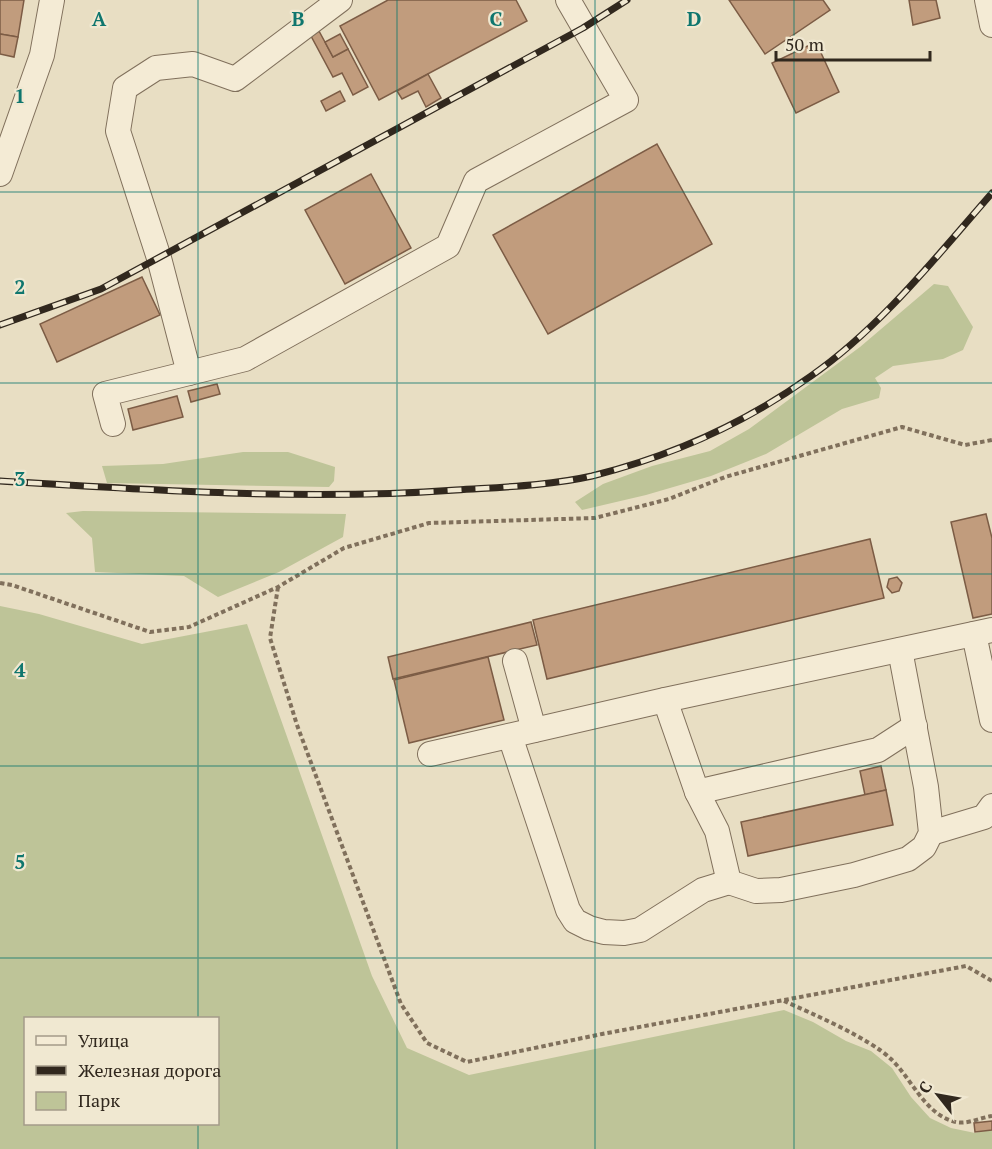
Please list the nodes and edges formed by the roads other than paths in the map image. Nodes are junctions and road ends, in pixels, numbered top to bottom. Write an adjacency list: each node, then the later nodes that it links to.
1 (52, 0): 6 (street)
2 (340, 0): 7 (street)
3 (568, 0): 7 (street)
4 (987, 0): 5 (street)
5 (992, 25)
6 (0, 174)
7 (189, 373): 8 (street)
8 (113, 424)
9 (983, 632): 10 (street); 13 (street)
10 (900, 650): 12 (street); 14 (street)
11 (515, 661): 15 (street)
12 (665, 700): 15 (street); 18 (street)
13 (992, 720)
14 (915, 726): 18 (street); 20 (street)
15 (534, 730): 16 (street)
16 (510, 736): 17 (street); 21 (street)
17 (430, 754)
18 (698, 792): 21 (street)
19 (992, 806): 20 (street)
20 (931, 833): 21 (street)
21 (729, 882)

